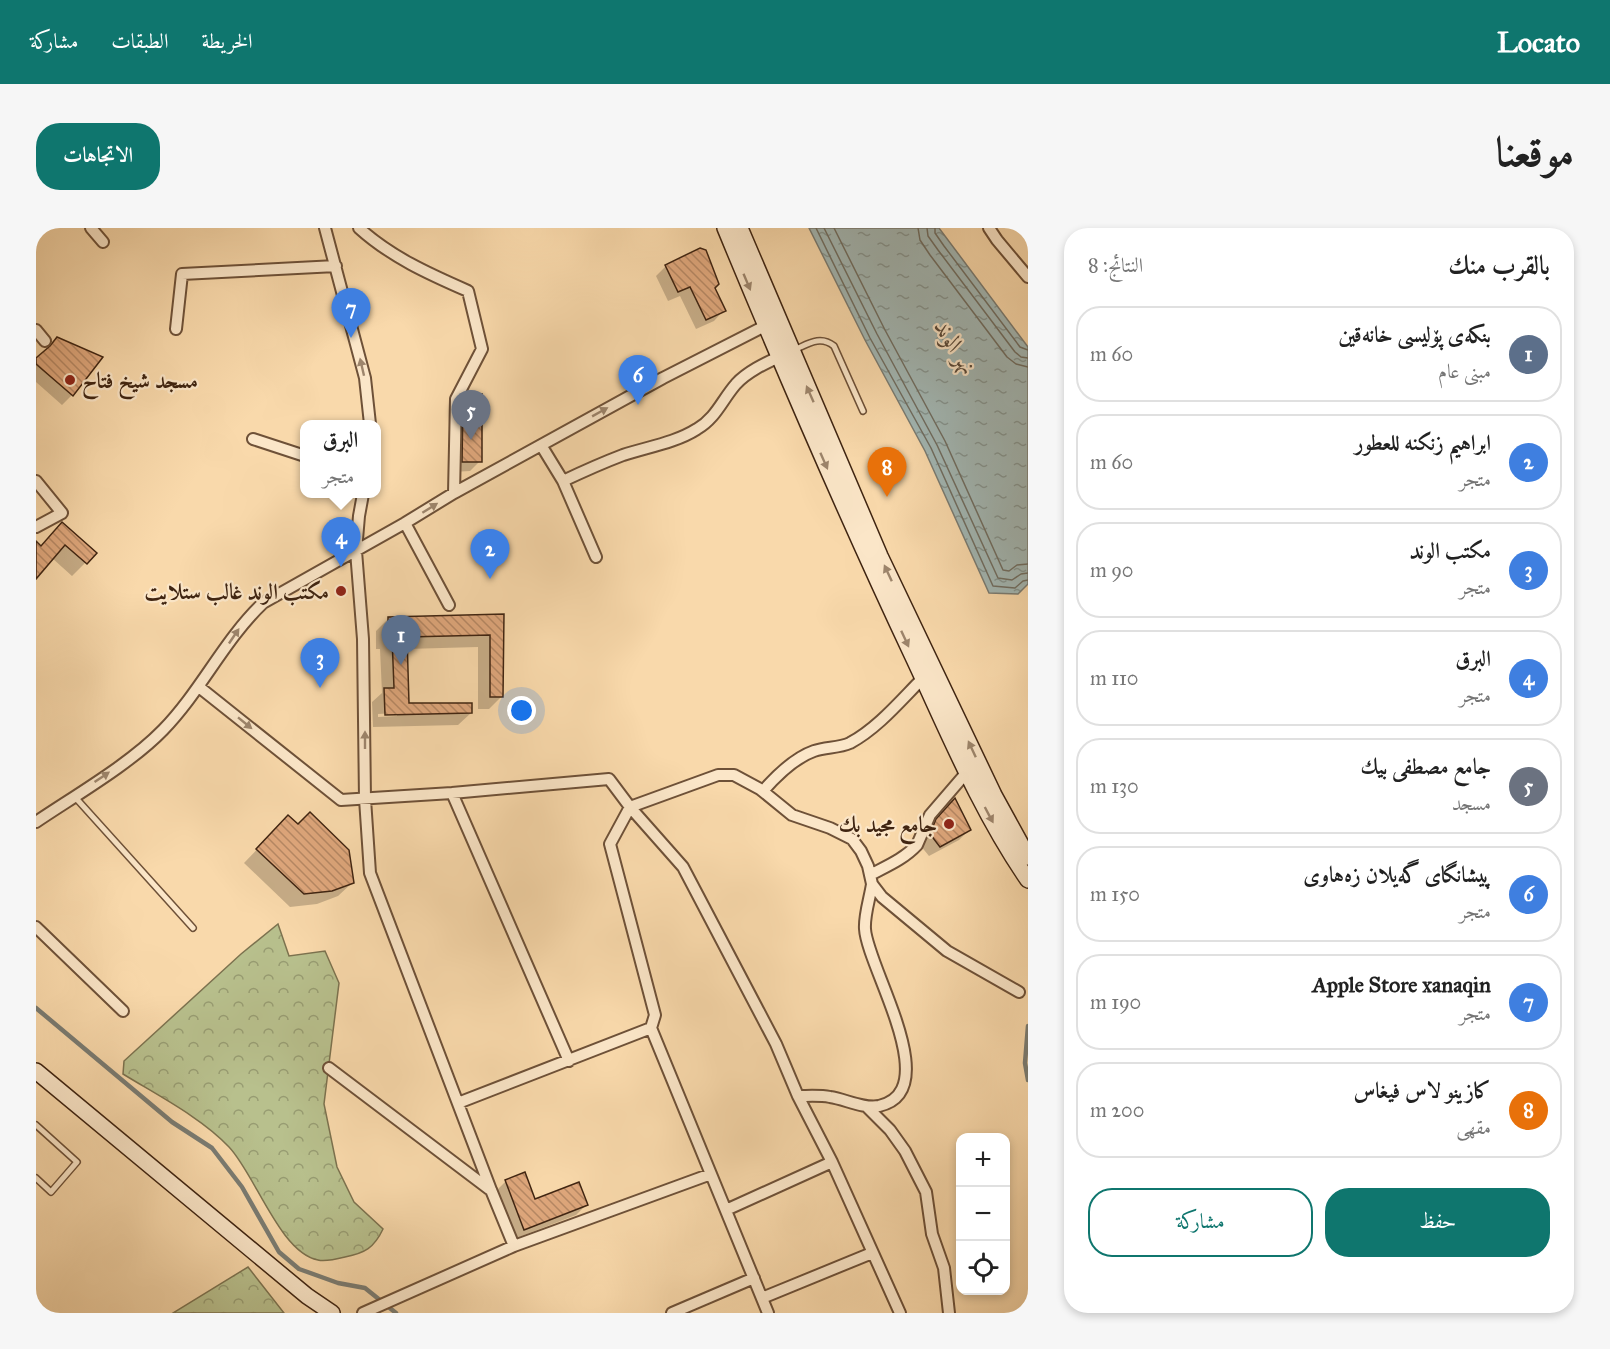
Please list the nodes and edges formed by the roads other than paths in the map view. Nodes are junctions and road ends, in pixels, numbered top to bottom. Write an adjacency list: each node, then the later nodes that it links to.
1 (91, 228): 7 (street)
2 (324, 228): 8 (street)
3 (358, 228): 22 (street)
4 (724, 228): 10 (main road, one-way to 10)
5 (740, 228): 10 (main road)
6 (989, 228): 9 (street)
7 (103, 242)
8 (336, 266): 11 (street); 16 (street, one-way to 8)
9 (1028, 277)
10 (772, 323): 14 (main road); 18 (street, one-way to 10)
11 (176, 328)
12 (36, 330): 13 (street)
13 (45, 341)
14 (785, 354): 15 (lane); 21 (street); 29 (main road, one-way to 29); 38 (main road, one-way to 14)
15 (862, 411)
16 (370, 420)
17 (253, 439): 19 (street)
18 (541, 445): 21 (street); 22 (street)
19 (300, 454)
20 (36, 481): 25 (street)
21 (563, 481): 27 (street)
22 (454, 493): 24 (street, one-way to 22)
23 (363, 498): 26 (street)
24 (405, 523): 26 (street); 28 (street)
25 (36, 527)
26 (356, 551): 30 (street, one-way to 26); 35 (street, one-way to 26)
27 (596, 557)
28 (449, 605)
29 (923, 678): 31 (main road); 32 (street)
30 (200, 687): 34 (street, one-way to 30); 35 (street, one-way to 35)
31 (967, 772): 39 (street); 40 (main road, one-way to 40)
32 (763, 791): 36 (street); 39 (street)
33 (452, 794): 35 (street); 36 (street); 46 (street)
34 (74, 796): 37 (street); 42 (lane)
35 (365, 799): 50 (street)
36 (630, 807): 45 (street); 49 (street)
37 (36, 822)
38 (1028, 856)
39 (871, 879): 43 (street); 51 (street)
40 (1028, 880)
41 (36, 927): 44 (street)
42 (193, 928)
43 (1019, 992)
44 (123, 1011)
45 (651, 1028): 46 (street); 54 (street)
46 (569, 1061): 50 (street)
47 (329, 1068): 56 (street)
48 (36, 1071): 62 (main road)
49 (798, 1096): 51 (street); 53 (street)
50 (458, 1102): 56 (street)
51 (867, 1107): 67 (street)
52 (36, 1125): 55 (lane)
53 (832, 1162): 57 (street); 59 (street)
54 (711, 1174): 57 (street); 58 (street)
55 (36, 1178)
56 (491, 1190): 58 (street)
57 (726, 1210): 60 (street)
58 (514, 1246): 63 (street)
59 (872, 1253): 61 (street); 66 (street)
60 (754, 1278): 61 (street); 64 (street)
61 (762, 1298): 65 (street)
62 (332, 1313)
63 (363, 1313)
64 (672, 1313)
65 (768, 1313)
66 (900, 1313)
67 (949, 1313)

